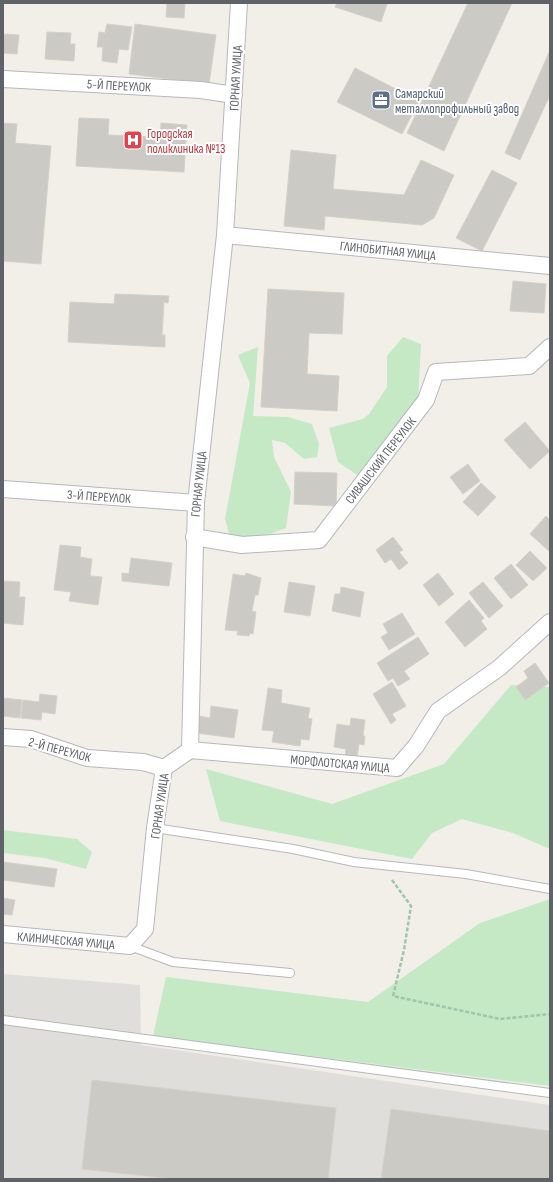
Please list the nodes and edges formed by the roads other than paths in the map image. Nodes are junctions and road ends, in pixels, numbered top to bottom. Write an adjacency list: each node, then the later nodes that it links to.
1 (239, 3): 3 (street, ГОРНАЯ УЛИЦА)
2 (3, 79): 3 (street, 5-Й ПЕРЕУЛОК)
3 (234, 95): 4 (street, ГОРНАЯ УЛИЦА)
4 (225, 235): 5 (street, ГЛИНОБИТНАЯ УЛИЦА); 8 (street, ГОРНАЯ УЛИЦА)
5 (550, 266)
6 (550, 347): 9 (street, СИВАШСКИЙ ПЕРЕУЛОК)
7 (3, 489): 8 (street, 3-Й ПЕРЕУЛОК)
8 (196, 504): 9 (street, ГОРНАЯ УЛИЦА)
9 (194, 537): 12 (street, ГОРНАЯ УЛИЦА)
10 (550, 622): 12 (street, МОРФЛОТСКАЯ УЛИЦА)
11 (3, 737): 13 (street, 2-Й ПЕРЕУЛОК)
12 (190, 750): 13 (street, ГОРНАЯ УЛИЦА)
13 (164, 768): 14 (street, ГОРНАЯ УЛИЦА)
14 (155, 828): 15 (lane); 17 (street, ГОРНАЯ УЛИЦА)
15 (550, 888)
16 (3, 934): 17 (street, КЛИНИЧЕСКАЯ УЛИЦА)
17 (130, 946): 18 (lane)
18 (290, 973)
19 (3, 1020): 20 (lane)
20 (550, 1093)

